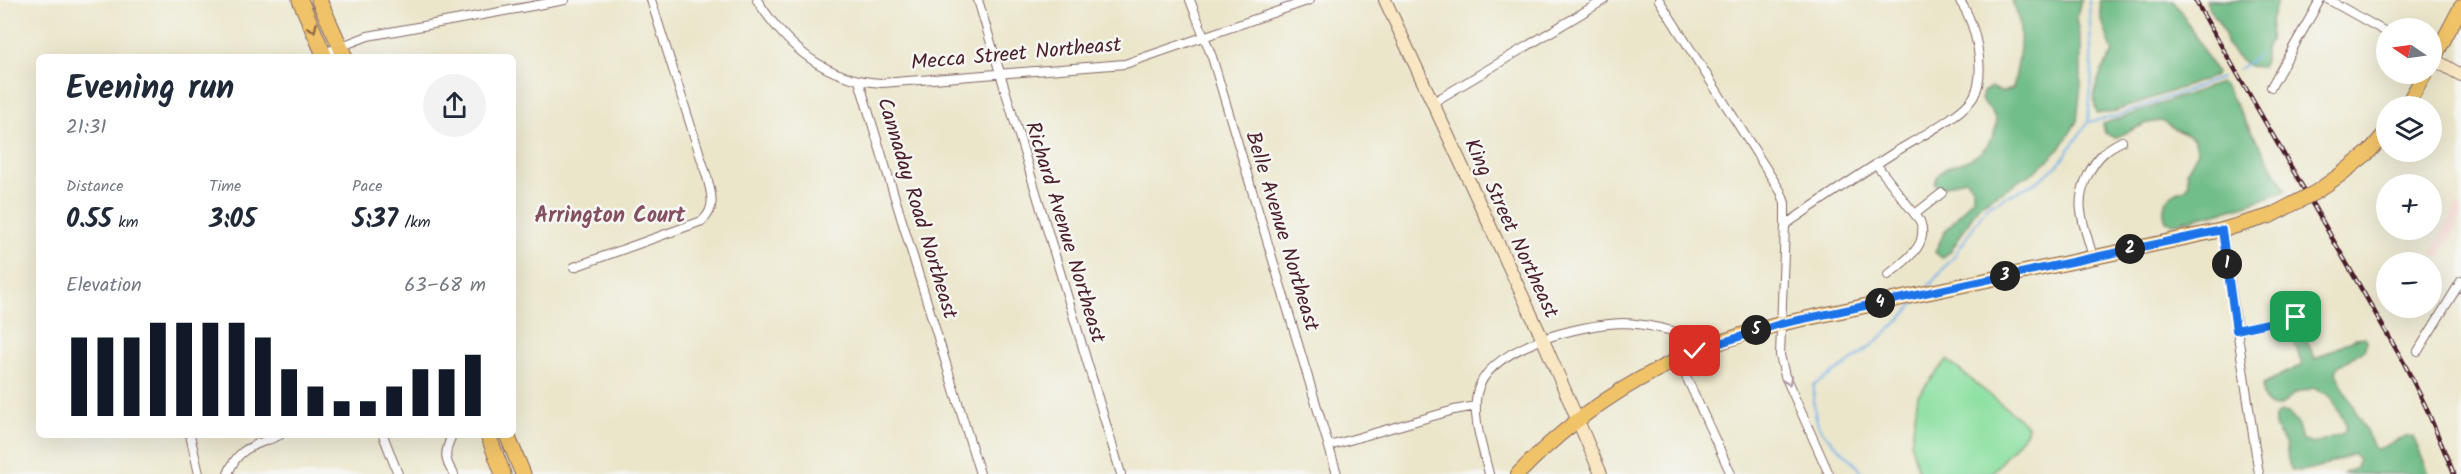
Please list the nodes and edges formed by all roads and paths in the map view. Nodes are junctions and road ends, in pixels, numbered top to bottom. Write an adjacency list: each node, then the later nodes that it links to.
1 (300, 0): 20 (highway, one-way to 20)
2 (319, 0): 19 (highway)
3 (565, 0): 19 (street)
4 (651, 0): 35 (street)
5 (758, 0): 24 (street, Cannaday Road Northeast)
6 (978, 0): 22 (street, Richard Avenue Northeast)
7 (1190, 0): 17 (street, Belle Avenue Northeast)
8 (1310, 0): 17 (street, Mecca Street Northeast)
9 (1385, 0): 26 (street, King Street Northeast)
10 (1604, 0): 26 (street)
11 (1659, 0): 32 (street)
12 (1959, 0): 29 (street)
13 (2320, 0): 25 (street)
14 (2329, 0): 16 (street)
15 (2461, 7): 18 (main road)
16 (2376, 26)
17 (1204, 37): 22 (street, Mecca Street Northeast); 53 (street, Belle Avenue Northeast)
18 (2442, 42)
19 (342, 52)
20 (325, 54)
21 (2442, 65): 23 (street)
22 (999, 73): 24 (street, Mecca Street Northeast); 61 (street, Richard Avenue Northeast)
23 (2461, 75)
24 (859, 81): 60 (street, Cannaday Road Northeast)
25 (2271, 87)
26 (1432, 103): 42 (street, King Street Northeast)
27 (2122, 141): 34 (street)
28 (2376, 144): 33 (main road, bridge)
29 (1876, 164): 31 (street); 32 (street)
30 (1942, 193): 31 (street)
31 (1915, 214): 36 (street)
32 (1785, 225): 39 (street)
33 (2222, 230): 34 (main road); 40 (street)
34 (2093, 257): 39 (main road)
35 (574, 267)
36 (1888, 274)
37 (2461, 281): 43 (street)
38 (2296, 317): 40 (street)
39 (1780, 324): 44 (main road); 67 (street, one-way to 67)
40 (2236, 330): 68 (street)
41 (1682, 333): 42 (street)
42 (1543, 340): 45 (street); 46 (street, King Street Northeast)
43 (2418, 351)
44 (1678, 359): 46 (main road); 66 (street)
45 (1476, 406): 53 (street); 63 (street)
46 (1578, 420): 64 (main road); 65 (street, King Street Northeast)
47 (191, 438): 54 (street)
48 (273, 438): 55 (street)
49 (384, 438): 56 (street)
50 (451, 438): 57 (street)
51 (489, 438): 58 (highway)
52 (508, 438): 59 (highway)
53 (1329, 446): 62 (street, Belle Avenue Northeast)
54 (199, 474)
55 (228, 474)
56 (398, 474)
57 (454, 474)
58 (503, 474)
59 (522, 474)
60 (980, 474)
61 (1122, 474)
62 (1337, 474)
63 (1489, 474)
64 (1518, 474)
65 (1601, 474)
66 (1731, 474)
67 (1829, 474)
68 (2259, 474)

